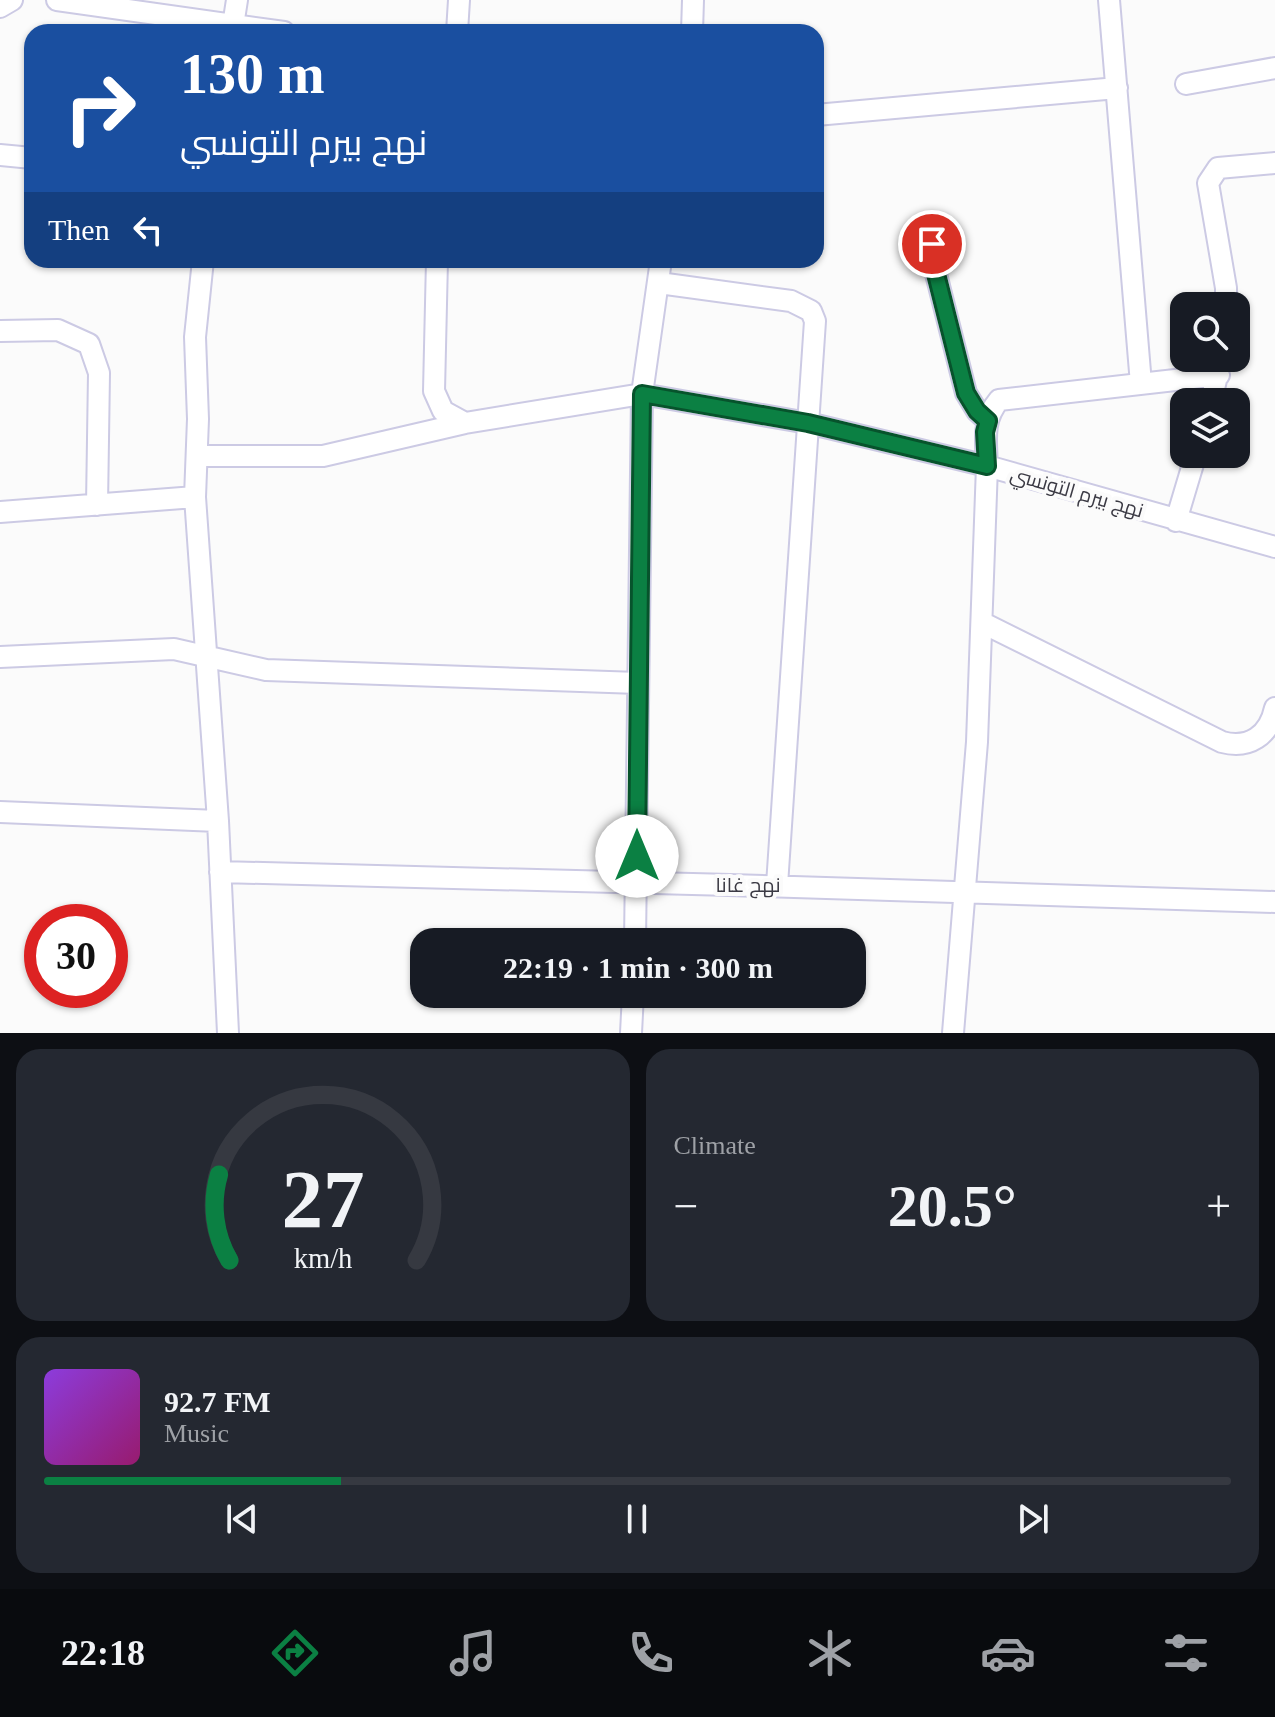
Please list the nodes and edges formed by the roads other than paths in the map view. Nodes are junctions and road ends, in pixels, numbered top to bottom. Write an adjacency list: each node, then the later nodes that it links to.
1 (12, 0): 8 (street)
2 (57, 0): 7 (street)
3 (237, 0): 10 (street)
4 (459, 0): 11 (street)
5 (693, 0): 12 (street)
6 (1109, 0): 15 (street)
7 (103, 4): 9 (street)
8 (0, 7)
9 (211, 24)
10 (234, 24)
11 (458, 24)
12 (692, 24)
13 (1275, 68): 14 (street)
14 (1186, 84)
15 (1117, 88): 16 (street); 28 (street)
16 (824, 114)
17 (0, 155): 18 (street)
18 (24, 157)
19 (1275, 163): 25 (street)
20 (932, 244): 30 (street)
21 (202, 268): 33 (street)
22 (437, 268): 31 (street)
23 (660, 268): 24 (street)
24 (659, 283): 29 (street); 32 (street)
25 (1226, 292)
26 (0, 331): 37 (street)
27 (1194, 372): 28 (street)
28 (1141, 384): 30 (street)
29 (642, 394): 31 (street, نهج بيرم التونسي); 32 (street, نهج بيرم التونسي); 44 (street)
30 (988, 421): 34 (street)
31 (465, 423): 33 (street, نهج بيرم التونسي)
32 (808, 423): 34 (street, نهج بيرم التونسي); 50 (street)
33 (197, 456): 36 (street)
34 (987, 466): 39 (street, نهج بيرم التونسي); 41 (street)
35 (1192, 468): 39 (street)
36 (195, 497): 37 (street); 42 (street)
37 (97, 505): 38 (street)
38 (0, 512)
39 (1176, 521): 40 (street, نهج بيرم التونسي)
40 (1275, 547)
41 (983, 623): 45 (street); 51 (street)
42 (206, 655): 43 (street); 44 (street); 47 (street)
43 (0, 657)
44 (638, 683): 49 (street)
45 (1275, 708)
46 (0, 812): 47 (street)
47 (218, 821): 48 (street)
48 (220, 872): 49 (street, نهج غانا); 55 (street)
49 (637, 885): 50 (street, نهج غانا); 53 (street)
50 (777, 885): 51 (street, نهج غانا)
51 (964, 891): 52 (street, نهج غانا); 57 (street)
52 (1275, 902)
53 (635, 928)
54 (632, 1008): 56 (street)
55 (228, 1033)
56 (631, 1033)
57 (953, 1033)

